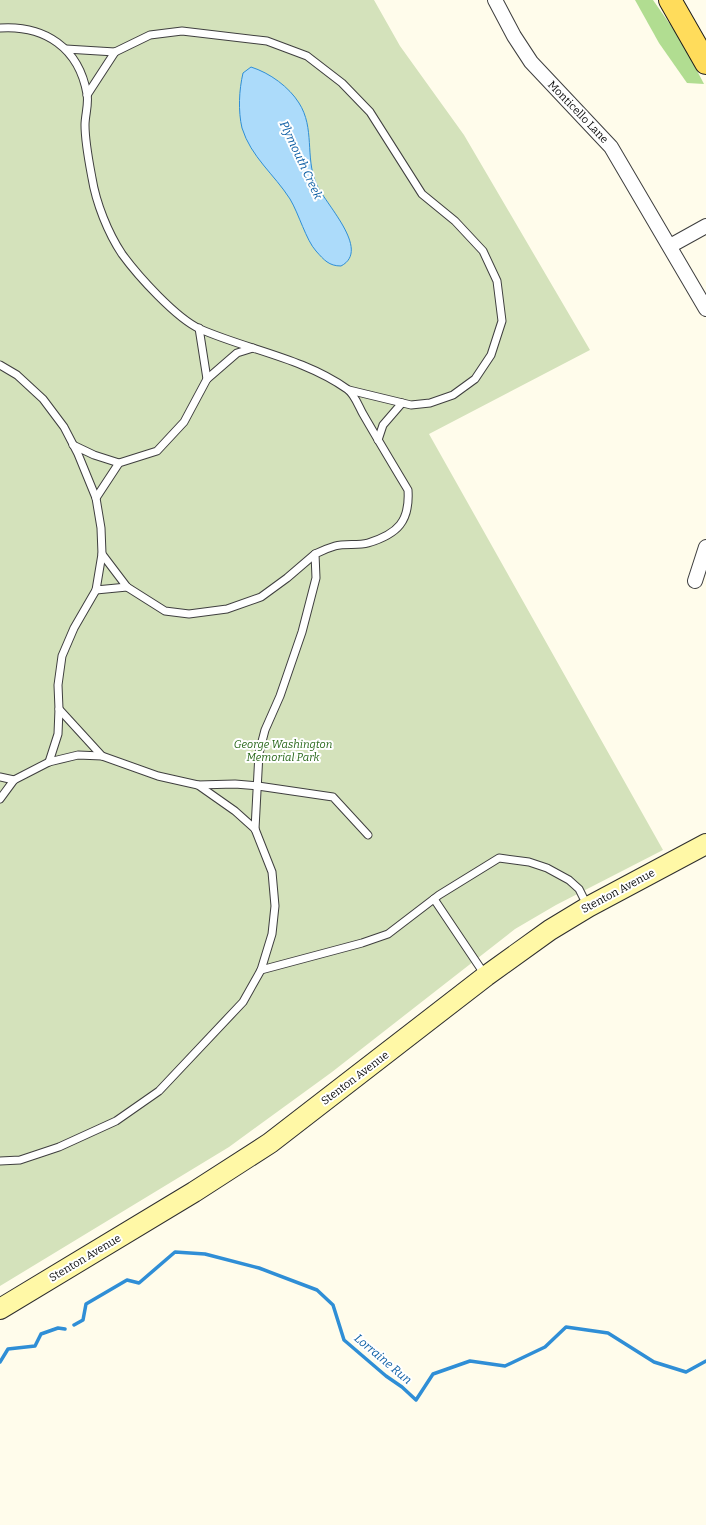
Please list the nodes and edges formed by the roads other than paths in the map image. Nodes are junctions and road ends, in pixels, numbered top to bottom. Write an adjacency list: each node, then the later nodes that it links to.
1 (495, 0): 9 (street, Monticello Lane)
2 (670, 0): 6 (main road)
3 (0, 28): 4 (lane)
4 (66, 48): 5 (lane); 7 (lane)
5 (115, 52): 7 (lane); 16 (lane)
6 (706, 63)
7 (87, 95): 11 (lane)
8 (706, 226): 9 (street)
9 (670, 246): 10 (street, Monticello Lane)
10 (706, 309)
11 (198, 328): 12 (lane); 14 (lane)
12 (253, 348): 14 (lane); 15 (lane)
13 (0, 365): 18 (lane)
14 (208, 379): 19 (lane)
15 (349, 390): 16 (lane); 17 (lane)
16 (402, 403): 17 (lane)
17 (378, 440): 23 (lane)
18 (73, 444): 19 (lane); 20 (lane)
19 (119, 463): 20 (lane)
20 (96, 498): 22 (lane)
21 (706, 547): 24 (street)
22 (102, 554): 25 (lane); 26 (lane)
23 (315, 554): 25 (lane); 33 (lane)
24 (695, 581)
25 (127, 587): 26 (lane)
26 (96, 590): 27 (lane)
27 (60, 709): 28 (lane); 29 (lane)
28 (102, 756): 29 (lane); 32 (lane)
29 (49, 762): 31 (lane)
30 (0, 777): 31 (lane)
31 (14, 780): 34 (lane)
32 (198, 785): 33 (lane); 35 (lane)
33 (258, 786): 35 (lane); 36 (lane)
34 (0, 799)
35 (255, 829): 40 (lane)
36 (368, 835)
37 (706, 844): 39 (main road, Stenton Avenue)
38 (434, 899): 39 (lane); 40 (lane); 41 (lane)
39 (588, 907): 41 (main road, Stenton Avenue)
40 (262, 970): 42 (lane)
41 (486, 976): 43 (main road, Stenton Avenue)
42 (0, 1161)
43 (0, 1309)

